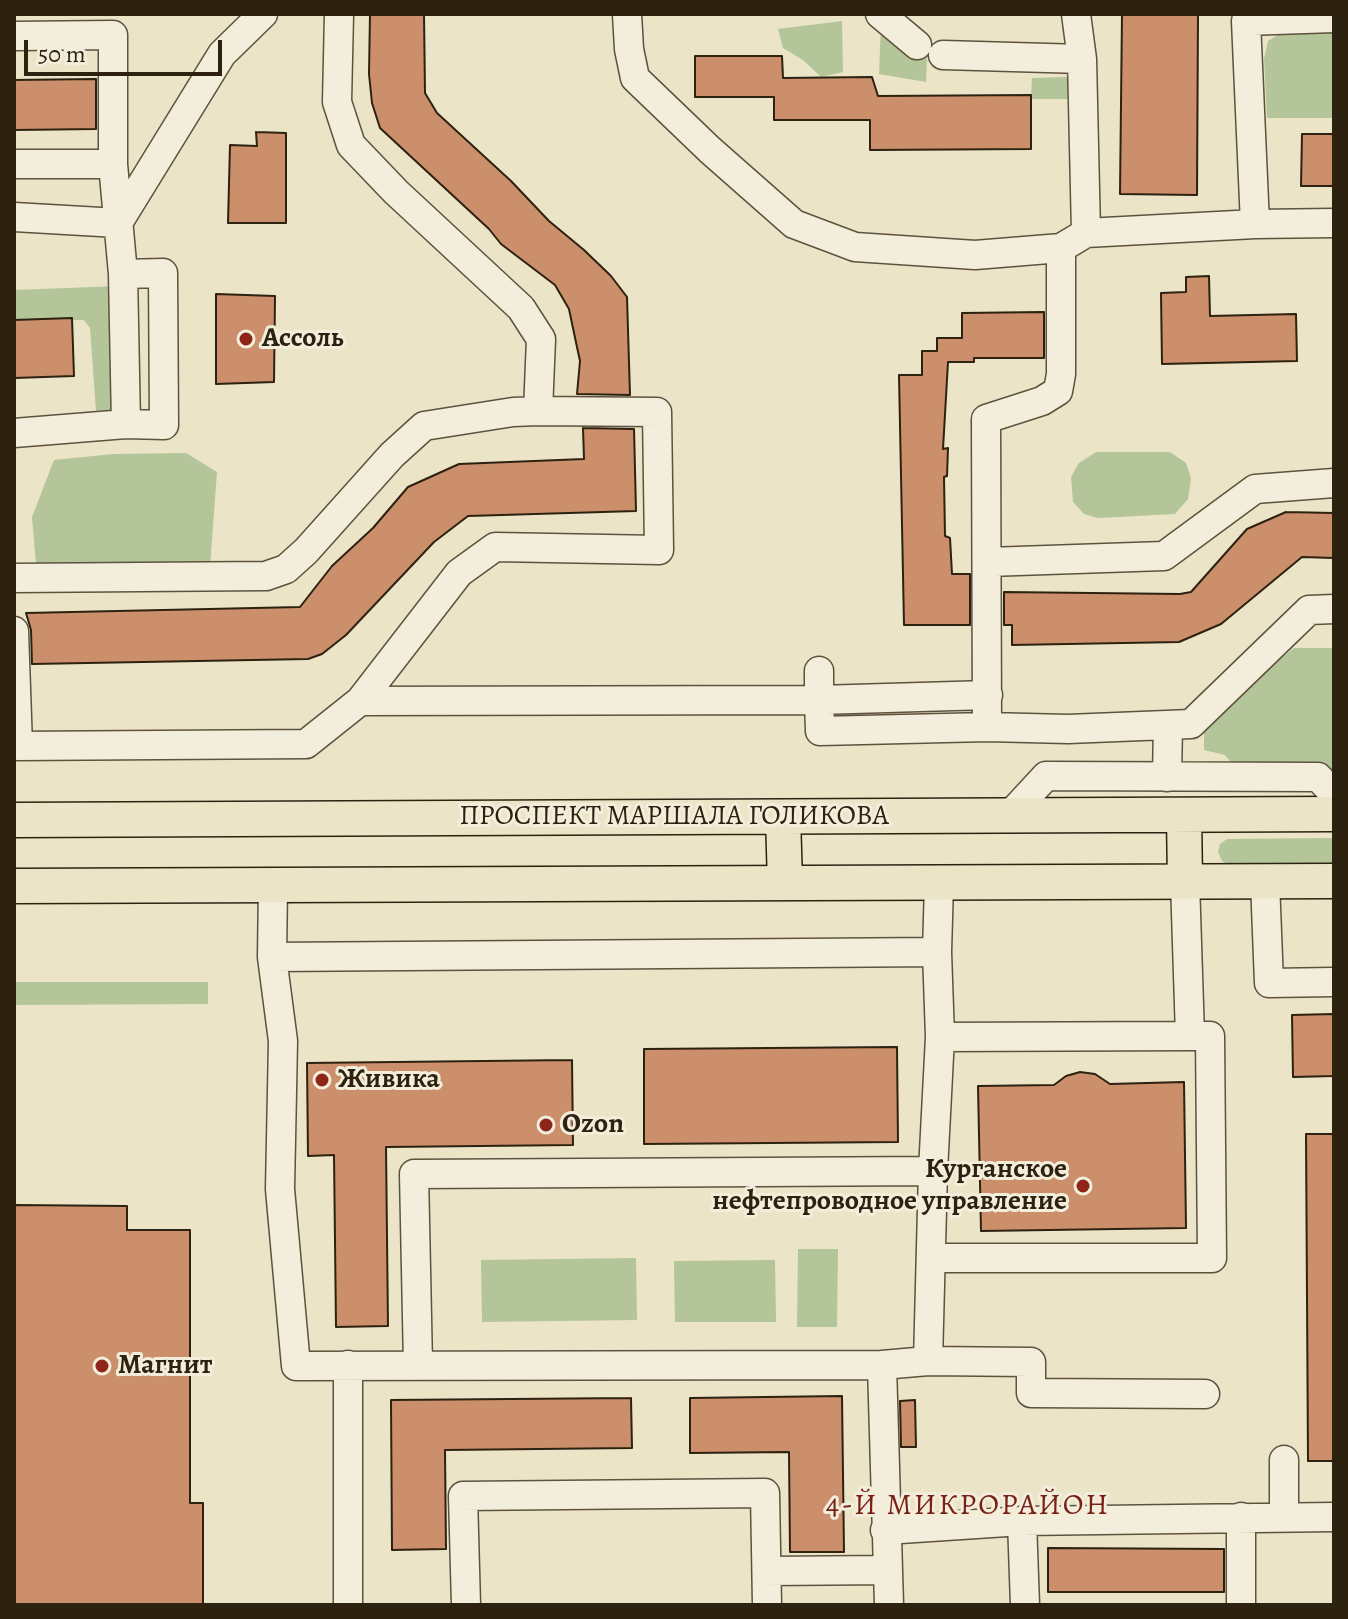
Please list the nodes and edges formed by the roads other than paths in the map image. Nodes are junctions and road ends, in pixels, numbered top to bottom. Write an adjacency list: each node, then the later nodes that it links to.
1 (263, 14): 13 (lane)
2 (339, 14): 19 (lane)
3 (627, 14): 17 (lane)
4 (880, 14): 9 (lane)
5 (1076, 14): 9 (lane)
6 (1326, 16): 7 (lane)
7 (1246, 17): 15 (lane)
8 (14, 36): 11 (lane)
9 (1082, 59): 16 (lane)
10 (14, 164): 11 (lane)
11 (113, 164): 13 (lane)
12 (14, 217): 13 (lane)
13 (118, 223): 18 (lane)
14 (1334, 223): 15 (lane)
15 (1255, 224): 16 (lane)
16 (1086, 233): 17 (lane)
17 (1061, 248): 23 (lane)
18 (123, 274): 20 (lane); 20 (lane)
19 (538, 411): 24 (lane); 30 (lane)
20 (126, 424): 21 (lane)
21 (14, 433)
22 (1334, 483): 23 (lane)
23 (988, 562): 28 (lane)
24 (14, 578)
25 (1334, 609): 31 (lane)
26 (14, 631): 33 (lane)
27 (819, 671): 29 (lane)
28 (988, 695): 29 (lane); 32 (lane)
29 (819, 700): 30 (lane); 32 (lane)
30 (360, 701): 33 (lane)
31 (1168, 725): 32 (lane); 34 (lane)
32 (987, 727)
33 (16, 746)
34 (1167, 777): 35 (lane); 38 (lane)
35 (1334, 794)
36 (1334, 814): 37 (main road, ПРОСПЕКТ МАРШАЛА ГОЛИКОВА)
37 (1184, 815): 38 (main road, ПРОСПЕКТ МАРШАЛА ГОЛИКОВА); 42 (main road)
38 (1009, 816): 39 (main road, ПРОСПЕКТ МАРШАЛА ГОЛИКОВА)
39 (783, 817): 40 (main road, ПРОСПЕКТ МАРШАЛА ГОЛИКОВА); 44 (main road)
40 (14, 820)
41 (1334, 881): 43 (main road)
42 (1185, 882): 43 (main road); 45 (main road); 51 (lane)
43 (1265, 882): 50 (lane)
44 (785, 883): 45 (main road); 47 (main road)
45 (939, 883): 48 (lane)
46 (14, 886): 47 (main road)
47 (273, 886): 49 (lane)
48 (937, 952): 49 (lane); 52 (lane)
49 (272, 957): 56 (lane)
50 (1334, 982)
51 (1190, 1036): 52 (lane); 54 (lane)
52 (940, 1037): 53 (lane)
53 (933, 1171): 54 (lane); 57 (lane)
54 (932, 1258): 55 (lane)
55 (928, 1361): 58 (lane); 59 (lane)
56 (348, 1365): 57 (lane); 68 (lane)
57 (418, 1365): 58 (lane)
58 (882, 1365): 65 (lane)
59 (1205, 1394)
60 (1284, 1460): 62 (lane)
61 (1241, 1517): 62 (lane); 64 (lane); 73 (lane)
62 (1284, 1517): 63 (lane)
63 (1334, 1517)
64 (1022, 1521): 65 (lane); 72 (lane)
65 (885, 1530): 66 (lane)
66 (888, 1570): 67 (lane); 71 (lane)
67 (767, 1571): 69 (lane); 70 (lane)
68 (348, 1605)
69 (466, 1605)
70 (767, 1605)
71 (889, 1605)
72 (1025, 1605)
73 (1241, 1605)

